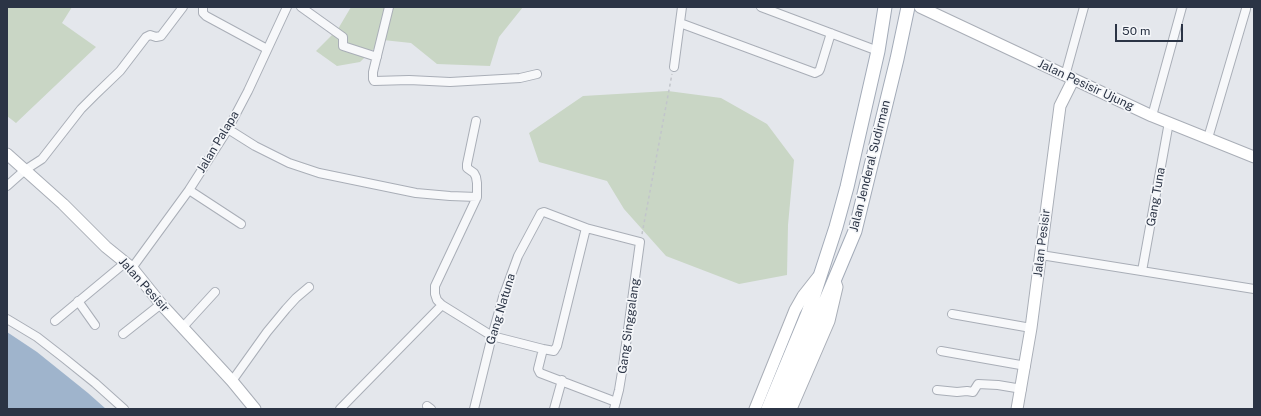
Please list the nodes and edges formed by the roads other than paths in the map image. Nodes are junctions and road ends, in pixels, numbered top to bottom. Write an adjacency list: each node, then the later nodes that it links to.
1 (183, 7): 29 (street)
2 (203, 7): 16 (street)
3 (287, 7): 16 (street, Jalan Palapa)
4 (301, 7): 18 (street)
5 (389, 7): 18 (street)
6 (682, 7): 14 (street)
7 (761, 7): 15 (street)
8 (885, 7): 17 (main road, Jalan Jenderal Sudirman)
9 (908, 7): 39 (main road, Jalan Jenderal Sudirman)
10 (920, 7): 21 (street, Jalan Pesisir Ujung)
11 (1084, 7): 21 (street)
12 (1182, 7): 22 (street)
13 (1246, 9): 26 (street)
14 (680, 23): 15 (street); 19 (street)
15 (831, 33): 17 (street)
16 (267, 49): 25 (street, Jalan Palapa)
17 (878, 51): 38 (main road, Jalan Jenderal Sudirman)
18 (377, 57): 20 (street)
19 (674, 67)
20 (537, 74)
21 (1069, 78): 22 (street, Jalan Pesisir Ujung); 35 (street, Jalan Pesisir)
22 (1152, 116): 24 (street, Jalan Pesisir Ujung)
23 (476, 120): 32 (street)
24 (1169, 122): 26 (street, Jalan Pesisir Ujung); 37 (street, Gang Tuna)
25 (228, 129): 31 (street, Jalan Palapa); 32 (street)
26 (1208, 138): 28 (street, Jalan Pesisir Ujung)
27 (7, 154): 29 (street, Jalan Pesisir)
28 (1254, 157)
29 (25, 170): 30 (street); 36 (street, Jalan Pesisir)
30 (7, 186)
31 (189, 190): 33 (street); 36 (street, Jalan Palapa)
32 (477, 197): 45 (street)
33 (241, 224)
34 (586, 228): 54 (street, Gang Natuna); 55 (street); 62 (street, Gang Singgalang)
35 (1041, 254): 37 (street); 52 (street, Jalan Pesisir)
36 (129, 265): 43 (street, Jalan Palapa); 44 (street, Jalan Pesisir)
37 (1142, 271): 41 (street)
38 (820, 274): 47 (main road, Jalan Jenderal Sudirman); 68 (street)
39 (835, 278): 47 (main road, Jalan Jenderal Sudirman); 71 (street)
40 (309, 287): 59 (street)
41 (1254, 289)
42 (215, 292): 51 (street)
43 (78, 301): 49 (street, Jalan Palapa); 50 (street)
44 (161, 304): 51 (street, Jalan Pesisir); 53 (street)
45 (442, 306): 54 (street); 65 (street)
46 (952, 314): 52 (street)
47 (813, 315): 69 (main road, Jalan Jenderal Sudirman); 70 (main road, Jalan Jenderal Sudirman)
48 (7, 319): 63 (street)
49 (55, 321)
50 (95, 326)
51 (183, 327): 59 (street, Jalan Pesisir)
52 (1031, 328): 57 (street, Jalan Pesisir)
53 (123, 334)
54 (492, 336): 55 (street); 66 (street, Gang Natuna)
55 (543, 349): 58 (street)
56 (941, 351): 57 (street)
57 (1026, 366): 60 (street, Jalan Pesisir)
58 (562, 380): 62 (street); 67 (street)
59 (232, 381): 64 (street, Jalan Pesisir)
60 (1022, 389): 61 (street); 72 (street, Jalan Pesisir)
61 (938, 390)
62 (615, 405)
63 (124, 409)
64 (255, 409)
65 (340, 409)
66 (474, 409)
67 (554, 409)
68 (755, 409)
69 (768, 409)
70 (780, 409)
71 (792, 409)
72 (1017, 409)

